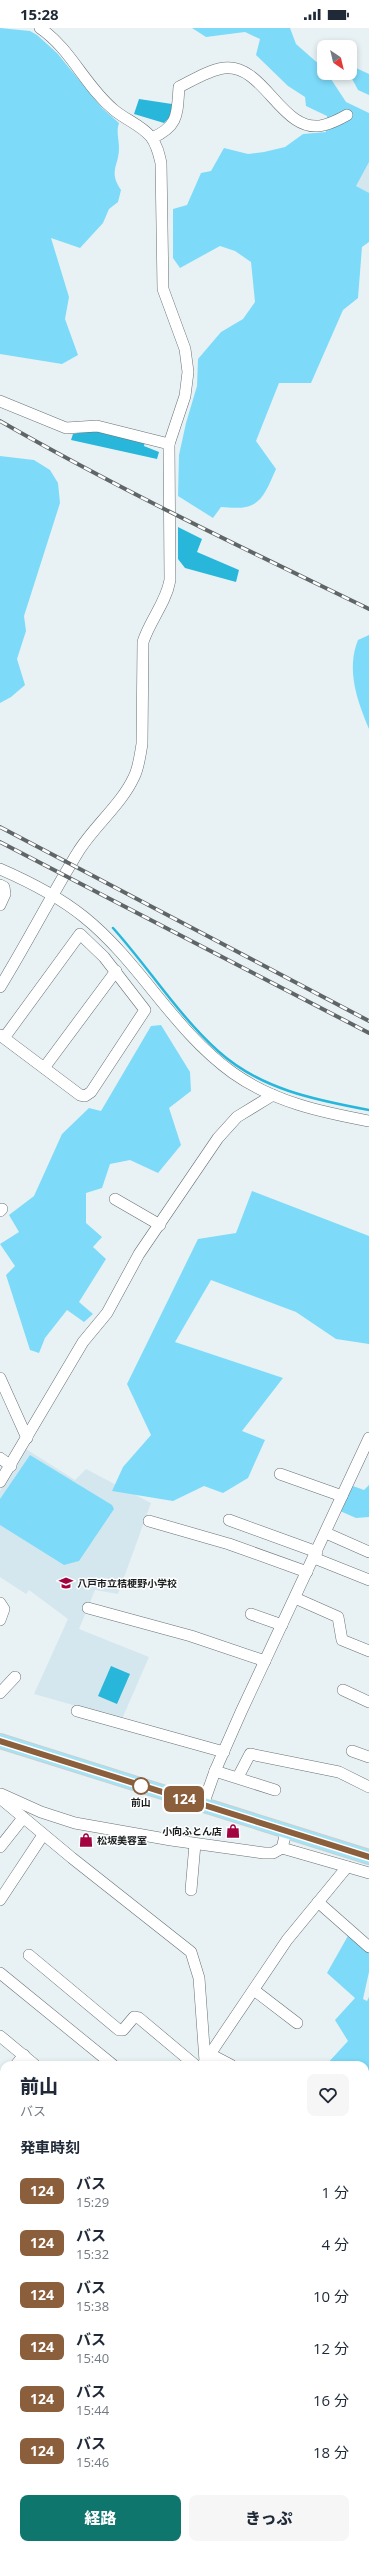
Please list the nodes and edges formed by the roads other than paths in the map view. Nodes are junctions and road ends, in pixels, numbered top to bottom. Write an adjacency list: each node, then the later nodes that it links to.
1 (40, 28): 3 (street)
2 (347, 115): 3 (street)
3 (152, 138): 5 (street)
4 (0, 401): 5 (street)
5 (169, 444): 8 (street)
6 (0, 869): 8 (street)
7 (0, 885): 9 (street)
8 (53, 895): 11 (street); 14 (street)
9 (0, 905)
10 (116, 971): 12 (street); 13 (street); 13 (street)
11 (0, 987)
12 (2, 1037): 13 (street)
13 (44, 1068)
14 (273, 1095): 15 (street); 17 (street)
15 (369, 1121)
16 (115, 1199): 17 (street)
17 (160, 1225): 19 (street)
18 (0, 1378): 19 (street)
19 (27, 1438): 22 (street)
20 (369, 1438): 25 (street)
21 (0, 1458): 22 (street)
22 (11, 1466): 24 (street)
23 (280, 1474): 25 (street)
24 (0, 1482)
25 (342, 1496): 28 (street)
26 (229, 1520): 30 (street)
27 (149, 1521): 31 (street)
28 (326, 1533): 29 (street); 30 (street)
29 (369, 1552)
30 (315, 1555): 31 (street); 32 (street)
31 (307, 1572): 33 (street)
32 (369, 1580)
33 (295, 1598): 38 (street); 39 (street)
34 (0, 1603): 37 (street)
35 (88, 1608): 40 (street)
36 (251, 1614): 38 (street)
37 (0, 1620)
38 (282, 1624): 40 (street)
39 (369, 1651)
40 (265, 1661): 48 (street)
41 (15, 1677): 43 (street)
42 (343, 1690): 44 (street)
43 (0, 1693)
44 (369, 1702)
45 (77, 1711): 48 (street)
46 (0, 1741): 56 (main road)
47 (352, 1751): 49 (street)
48 (224, 1752): 50 (street)
49 (369, 1757)
50 (215, 1771): 51 (street); 56 (street)
51 (238, 1777): 52 (street); 53 (street)
52 (369, 1787)
53 (275, 1790)
54 (0, 1794): 60 (street)
55 (0, 1798): 57 (street)
56 (204, 1805): 58 (main road)
57 (23, 1818): 59 (street); 61 (street)
58 (286, 1832): 62 (street); 63 (main road)
59 (43, 1835): 67 (street); 79 (street)
60 (195, 1844): 62 (street); 66 (street)
61 (0, 1847)
62 (282, 1848): 64 (street)
63 (369, 1857)
64 (347, 1867): 65 (street); 68 (street)
65 (369, 1873)
66 (191, 1890)
67 (0, 1900)
68 (318, 1902): 69 (street); 72 (street)
69 (369, 1947)
70 (29, 1955): 79 (street)
71 (0, 1973): 78 (street)
72 (254, 1990): 73 (street); 79 (street)
73 (297, 2023)
74 (0, 2036): 75 (street)
75 (24, 2055): 76 (street); 77 (street)
76 (19, 2061)
77 (31, 2061)
78 (108, 2061)
79 (203, 2061)

